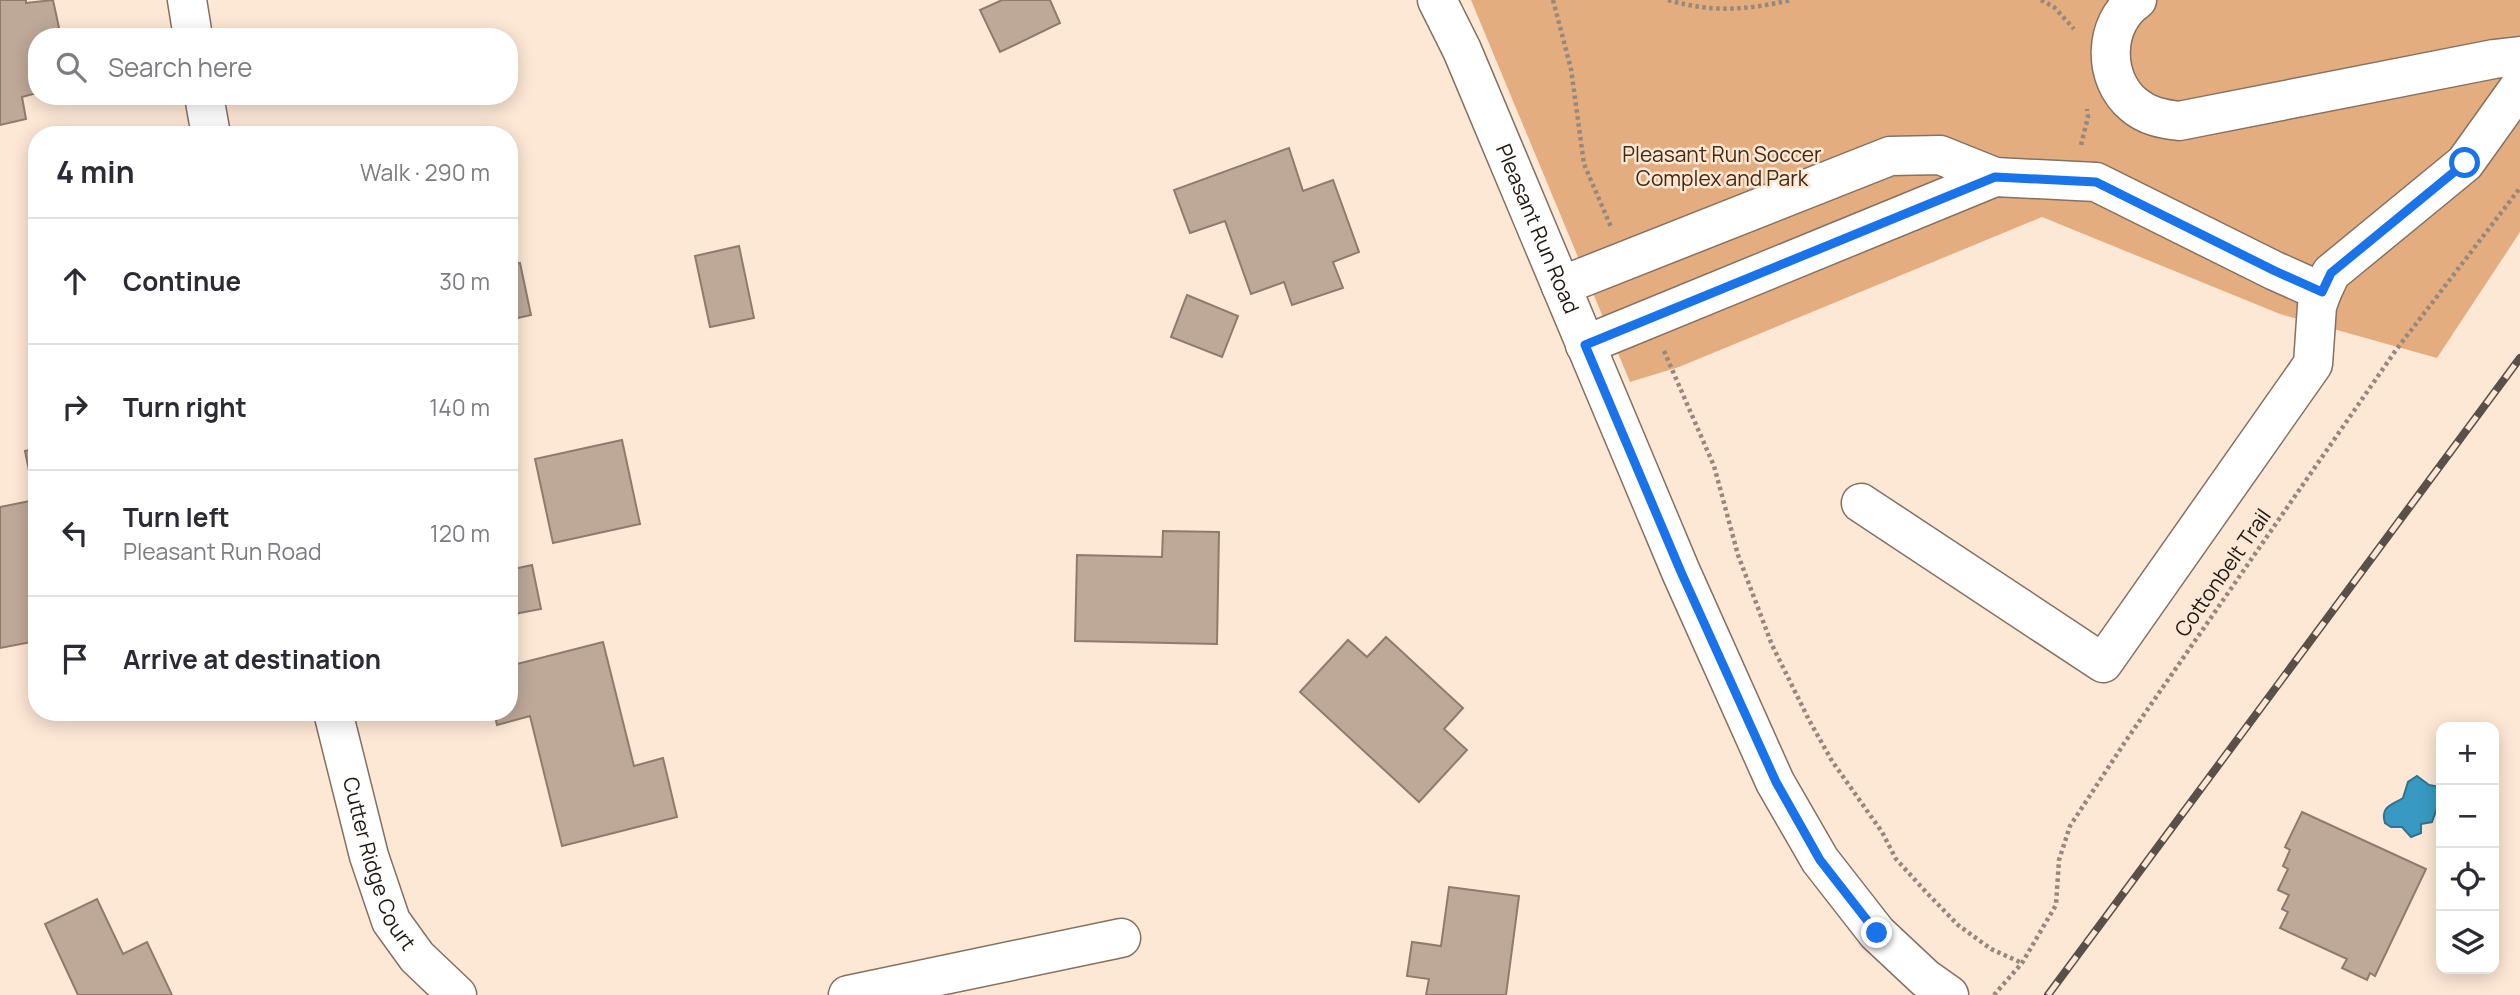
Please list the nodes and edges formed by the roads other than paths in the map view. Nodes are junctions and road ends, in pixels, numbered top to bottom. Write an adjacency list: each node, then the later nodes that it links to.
1 (187, 0): 4 (main road)
2 (1437, 0): 10 (main road, Pleasant Run Road)
3 (2137, 0): 5 (main road)
4 (192, 28)
5 (2520, 56)
6 (2520, 86): 11 (main road)
7 (206, 105): 8 (main road)
8 (209, 126)
9 (1995, 177): 10 (main road); 11 (main road); 12 (main road)
10 (1561, 286): 12 (main road, Pleasant Run Road)
11 (2322, 292): 13 (main road)
12 (1585, 345): 16 (main road, Pleasant Run Road)
13 (1861, 503)
14 (335, 721): 17 (main road, Cutter Ridge Court)
15 (1121, 938): 18 (main road)
16 (1929, 989)
17 (457, 995)
18 (848, 995)

